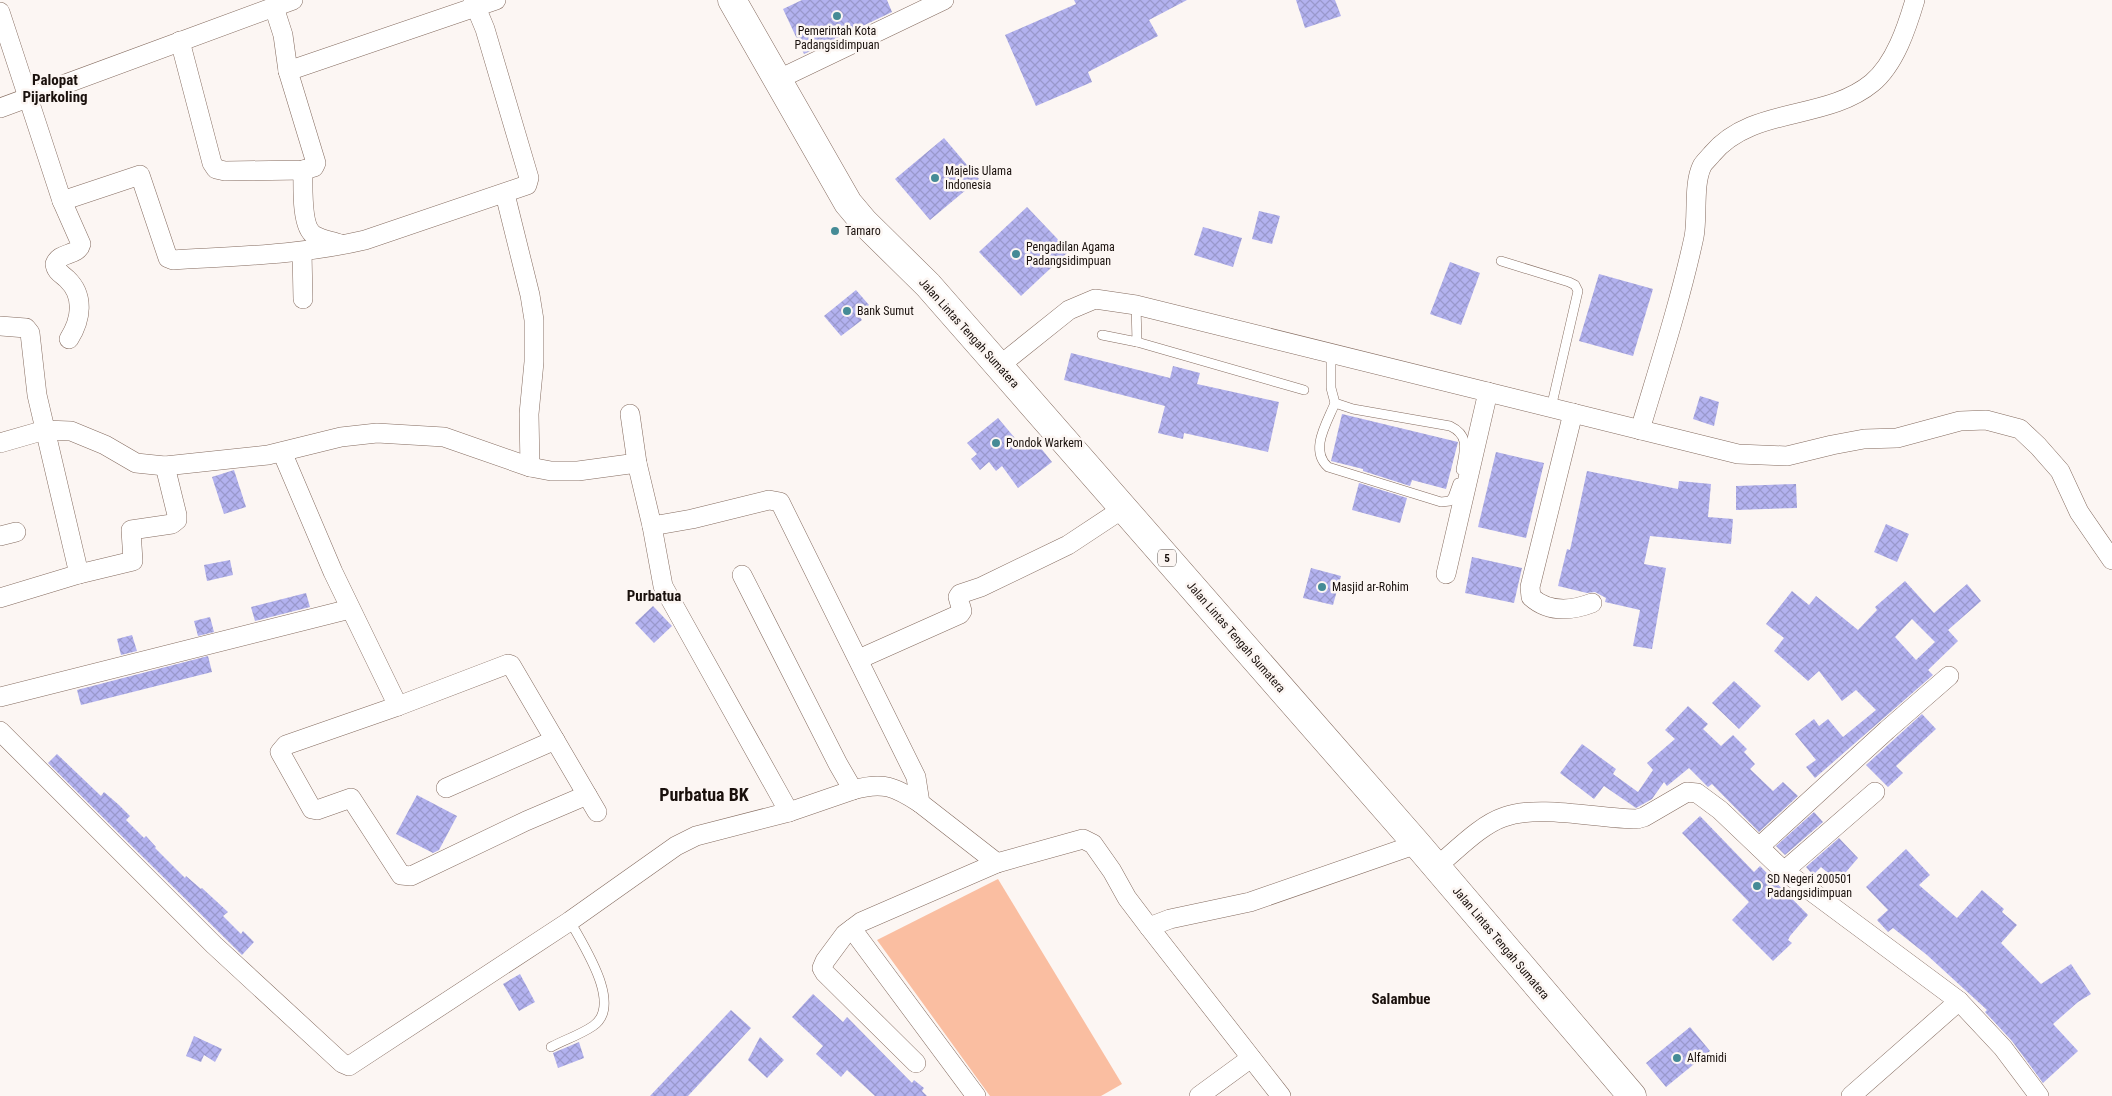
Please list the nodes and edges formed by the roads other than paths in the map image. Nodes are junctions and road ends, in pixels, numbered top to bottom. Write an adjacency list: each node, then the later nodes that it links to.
1 (293, 0): 7 (street)
2 (496, 0): 6 (street)
3 (732, 0): 11 (highway, Jalan Lintas Tengah Sumatera / 5)
4 (944, 0): 11 (street)
5 (1915, 0): 35 (street)
6 (475, 4): 10 (street); 15 (street)
7 (274, 7): 9 (street); 10 (street)
8 (0, 12): 12 (street)
9 (180, 41): 12 (street); 14 (street)
10 (288, 71): 14 (street)
11 (777, 80): 27 (highway, Jalan Lintas Tengah Sumatera / 5)
12 (28, 97): 13 (street); 16 (street)
13 (0, 108)
14 (303, 170): 17 (street)
15 (505, 194): 17 (street); 40 (street)
16 (62, 201): 18 (street); 24 (street)
17 (345, 245): 18 (street)
18 (302, 252): 20 (street)
19 (1501, 261): 31 (lane)
20 (303, 299)
21 (1136, 305): 25 (lane); 26 (street); 27 (street)
22 (0, 326): 34 (street)
23 (1102, 335): 25 (lane)
24 (70, 339)
25 (1137, 342): 28 (lane)
26 (1331, 353): 29 (street); 30 (lane)
27 (999, 366): 41 (highway, Jalan Lintas Tengah Sumatera / 5)
28 (1304, 390)
29 (1488, 392): 31 (street); 45 (street)
30 (1335, 403): 30 (lane)
31 (1552, 408): 32 (street)
32 (1573, 413): 35 (street); 48 (street)
33 (630, 414): 38 (street)
34 (45, 430): 36 (street); 39 (street); 44 (street)
35 (1640, 430): 43 (street)
36 (0, 443)
37 (282, 452): 39 (street); 40 (street); 49 (street)
38 (637, 463): 40 (street); 42 (street)
39 (165, 466): 44 (street)
40 (530, 467)
41 (1124, 508): 50 (street); 63 (highway, Jalan Lintas Tengah Sumatera / 5)
42 (652, 526): 50 (street); 62 (street)
43 (2112, 560)
44 (79, 574): 47 (street)
45 (1446, 574)
46 (742, 575): 57 (street)
47 (0, 598)
48 (1592, 604)
49 (350, 609): 52 (street); 53 (street)
50 (859, 659): 60 (street)
51 (1949, 676): 64 (street)
52 (0, 697)
53 (398, 706): 55 (street); 59 (street)
54 (0, 731): 68 (street)
55 (555, 740): 56 (street); 59 (street)
56 (446, 788)
57 (854, 790): 60 (street); 62 (street)
58 (1875, 792): 67 (street)
59 (587, 795): 61 (street)
60 (920, 803): 65 (street)
61 (597, 812)
62 (789, 812): 68 (street)
63 (1417, 844): 66 (highway, Jalan Lintas Tengah Sumatera / 5); 69 (street)
64 (1759, 846): 66 (street); 67 (street)
65 (997, 863): 69 (street); 70 (street)
66 (1436, 867): 78 (highway, Jalan Lintas Tengah Sumatera / 5)
67 (1784, 871): 71 (street)
68 (570, 921): 72 (lane)
69 (1149, 927): 73 (street)
70 (852, 929): 74 (street); 75 (street)
71 (1958, 1001): 79 (street); 80 (street)
72 (551, 1047)
73 (1251, 1058): 76 (street); 77 (street)
74 (916, 1063)
75 (976, 1096)
76 (1200, 1096)
77 (1281, 1096)
78 (1632, 1096)
79 (1851, 1096)
80 (2039, 1096)

